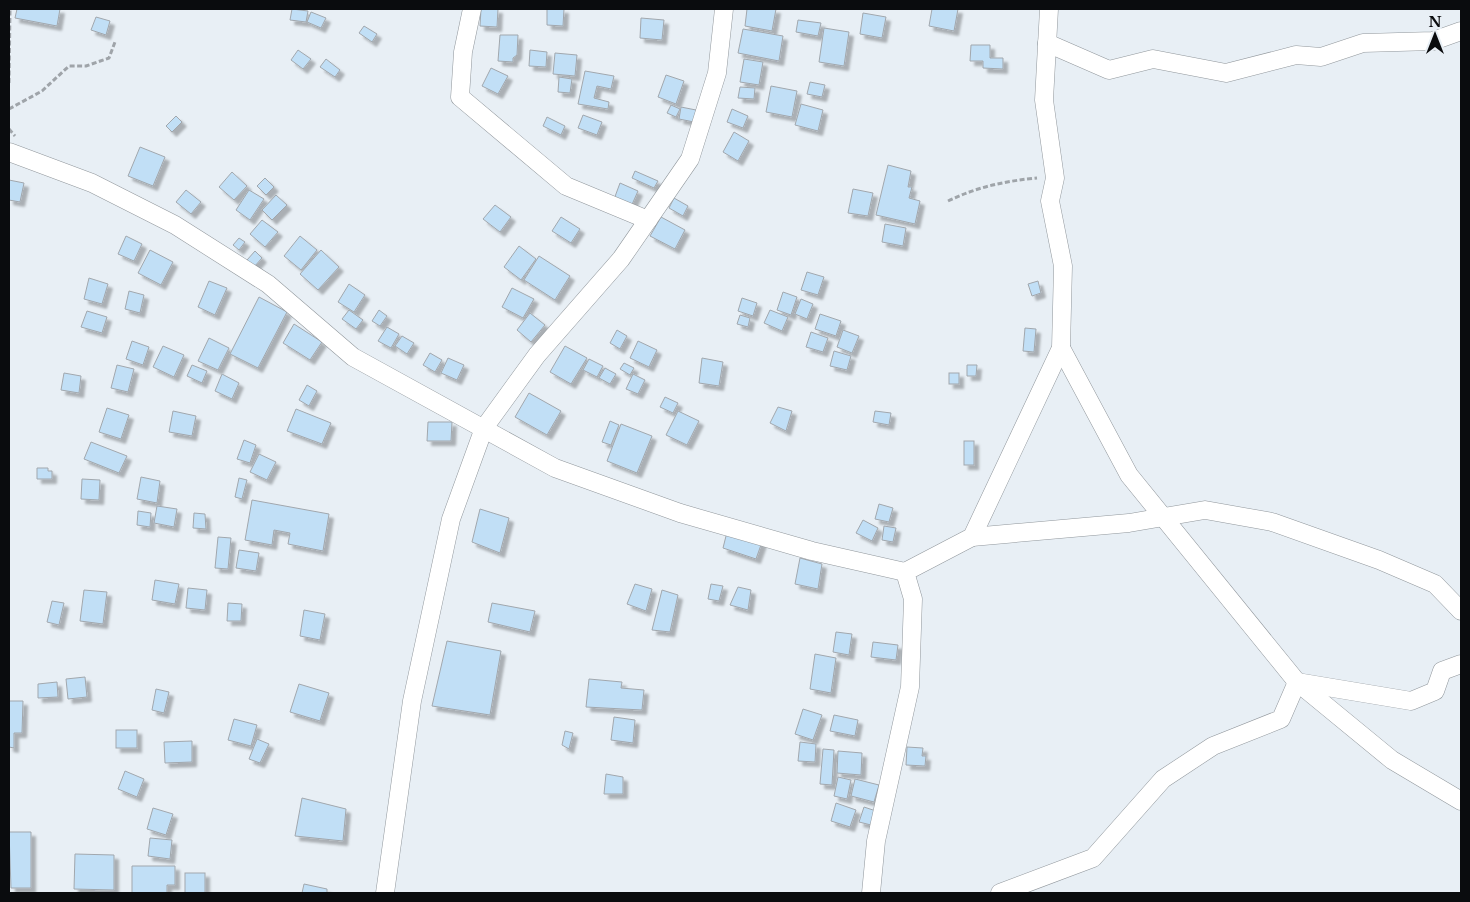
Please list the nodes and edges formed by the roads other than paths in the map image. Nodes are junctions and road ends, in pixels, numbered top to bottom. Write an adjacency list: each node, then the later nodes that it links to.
1 (472, 9): 7 (street)
2 (724, 9): 7 (street)
3 (1049, 9): 5 (street)
4 (1461, 31): 5 (street)
5 (1047, 43): 8 (street)
6 (9, 152): 9 (street)
7 (648, 220): 9 (street)
8 (1061, 348): 10 (street); 11 (street)
9 (484, 428): 12 (street); 17 (street)
10 (1163, 517): 11 (street); 13 (street); 15 (street)
11 (972, 537): 12 (street)
12 (905, 572): 18 (street)
13 (1461, 611)
14 (1461, 664): 15 (street)
15 (1297, 682): 16 (street); 19 (street)
16 (1461, 801)
17 (385, 893)
18 (871, 893)
19 (1000, 893)

